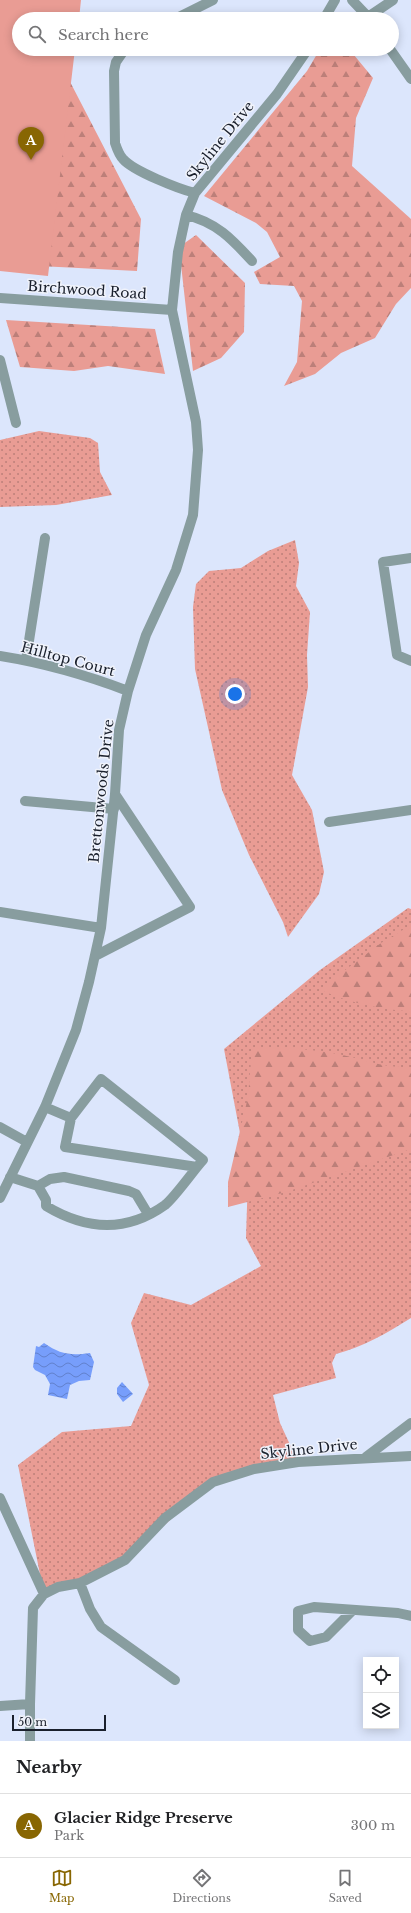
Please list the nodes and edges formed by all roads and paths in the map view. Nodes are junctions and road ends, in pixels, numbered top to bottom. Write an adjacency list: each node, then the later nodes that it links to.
1 (213, 0): 5 (street)
2 (335, 0): 6 (street)
3 (352, 0): 7 (street)
4 (393, 0): 8 (street)
5 (188, 12)
6 (328, 12)
7 (363, 12)
8 (377, 12)
9 (120, 56): 13 (street)
10 (303, 56): 13 (street, Skyline Drive)
11 (395, 56): 12 (street)
12 (411, 79)
13 (195, 193): 14 (street, Skyline Drive)
14 (186, 215): 15 (street); 17 (street, Skyline Drive)
15 (252, 261)
16 (0, 298): 17 (street, Birchwood Road)
17 (172, 310): 25 (street, Brettonwoods Drive)
18 (0, 360): 19 (street)
19 (16, 423)
20 (45, 538): 23 (street)
21 (411, 558): 24 (street)
22 (0, 656): 23 (street, Hilltop Court)
23 (26, 660): 25 (street, Hilltop Court)
24 (411, 662)
25 (128, 691): 26 (street, Brettonwoods Drive)
26 (115, 794): 28 (street, Brettonwoods Drive); 33 (street)
27 (25, 802): 28 (street)
28 (114, 810): 32 (street, Brettonwoods Drive)
29 (411, 810): 30 (street)
30 (328, 822)
31 (0, 912): 32 (street)
32 (101, 928): 33 (street, Brettonwoods Drive)
33 (95, 956): 34 (street, Brettonwoods Drive)
34 (45, 1107): 35 (street); 37 (street, Brettonwoods Drive)
35 (71, 1118): 38 (street); 38 (street)
36 (0, 1127): 37 (street)
37 (27, 1142): 39 (street, Brettonwoods Drive)
38 (197, 1167): 42 (street)
39 (10, 1177): 40 (street); 41 (street, Brettonwoods Drive)
40 (38, 1186): 42 (street); 42 (street)
41 (0, 1198)
42 (148, 1214)
43 (411, 1423): 45 (street)
44 (411, 1456): 45 (street, Skyline Drive)
45 (366, 1457): 47 (street, Skyline Drive)
46 (0, 1498): 48 (street)
47 (80, 1584): 48 (street); 51 (street)
48 (44, 1594): 52 (street)
49 (353, 1610): 49 (street); 50 (street)
50 (411, 1616)
51 (175, 1680)
52 (30, 1704): 53 (street); 54 (street)
53 (0, 1706)
54 (30, 1741)

